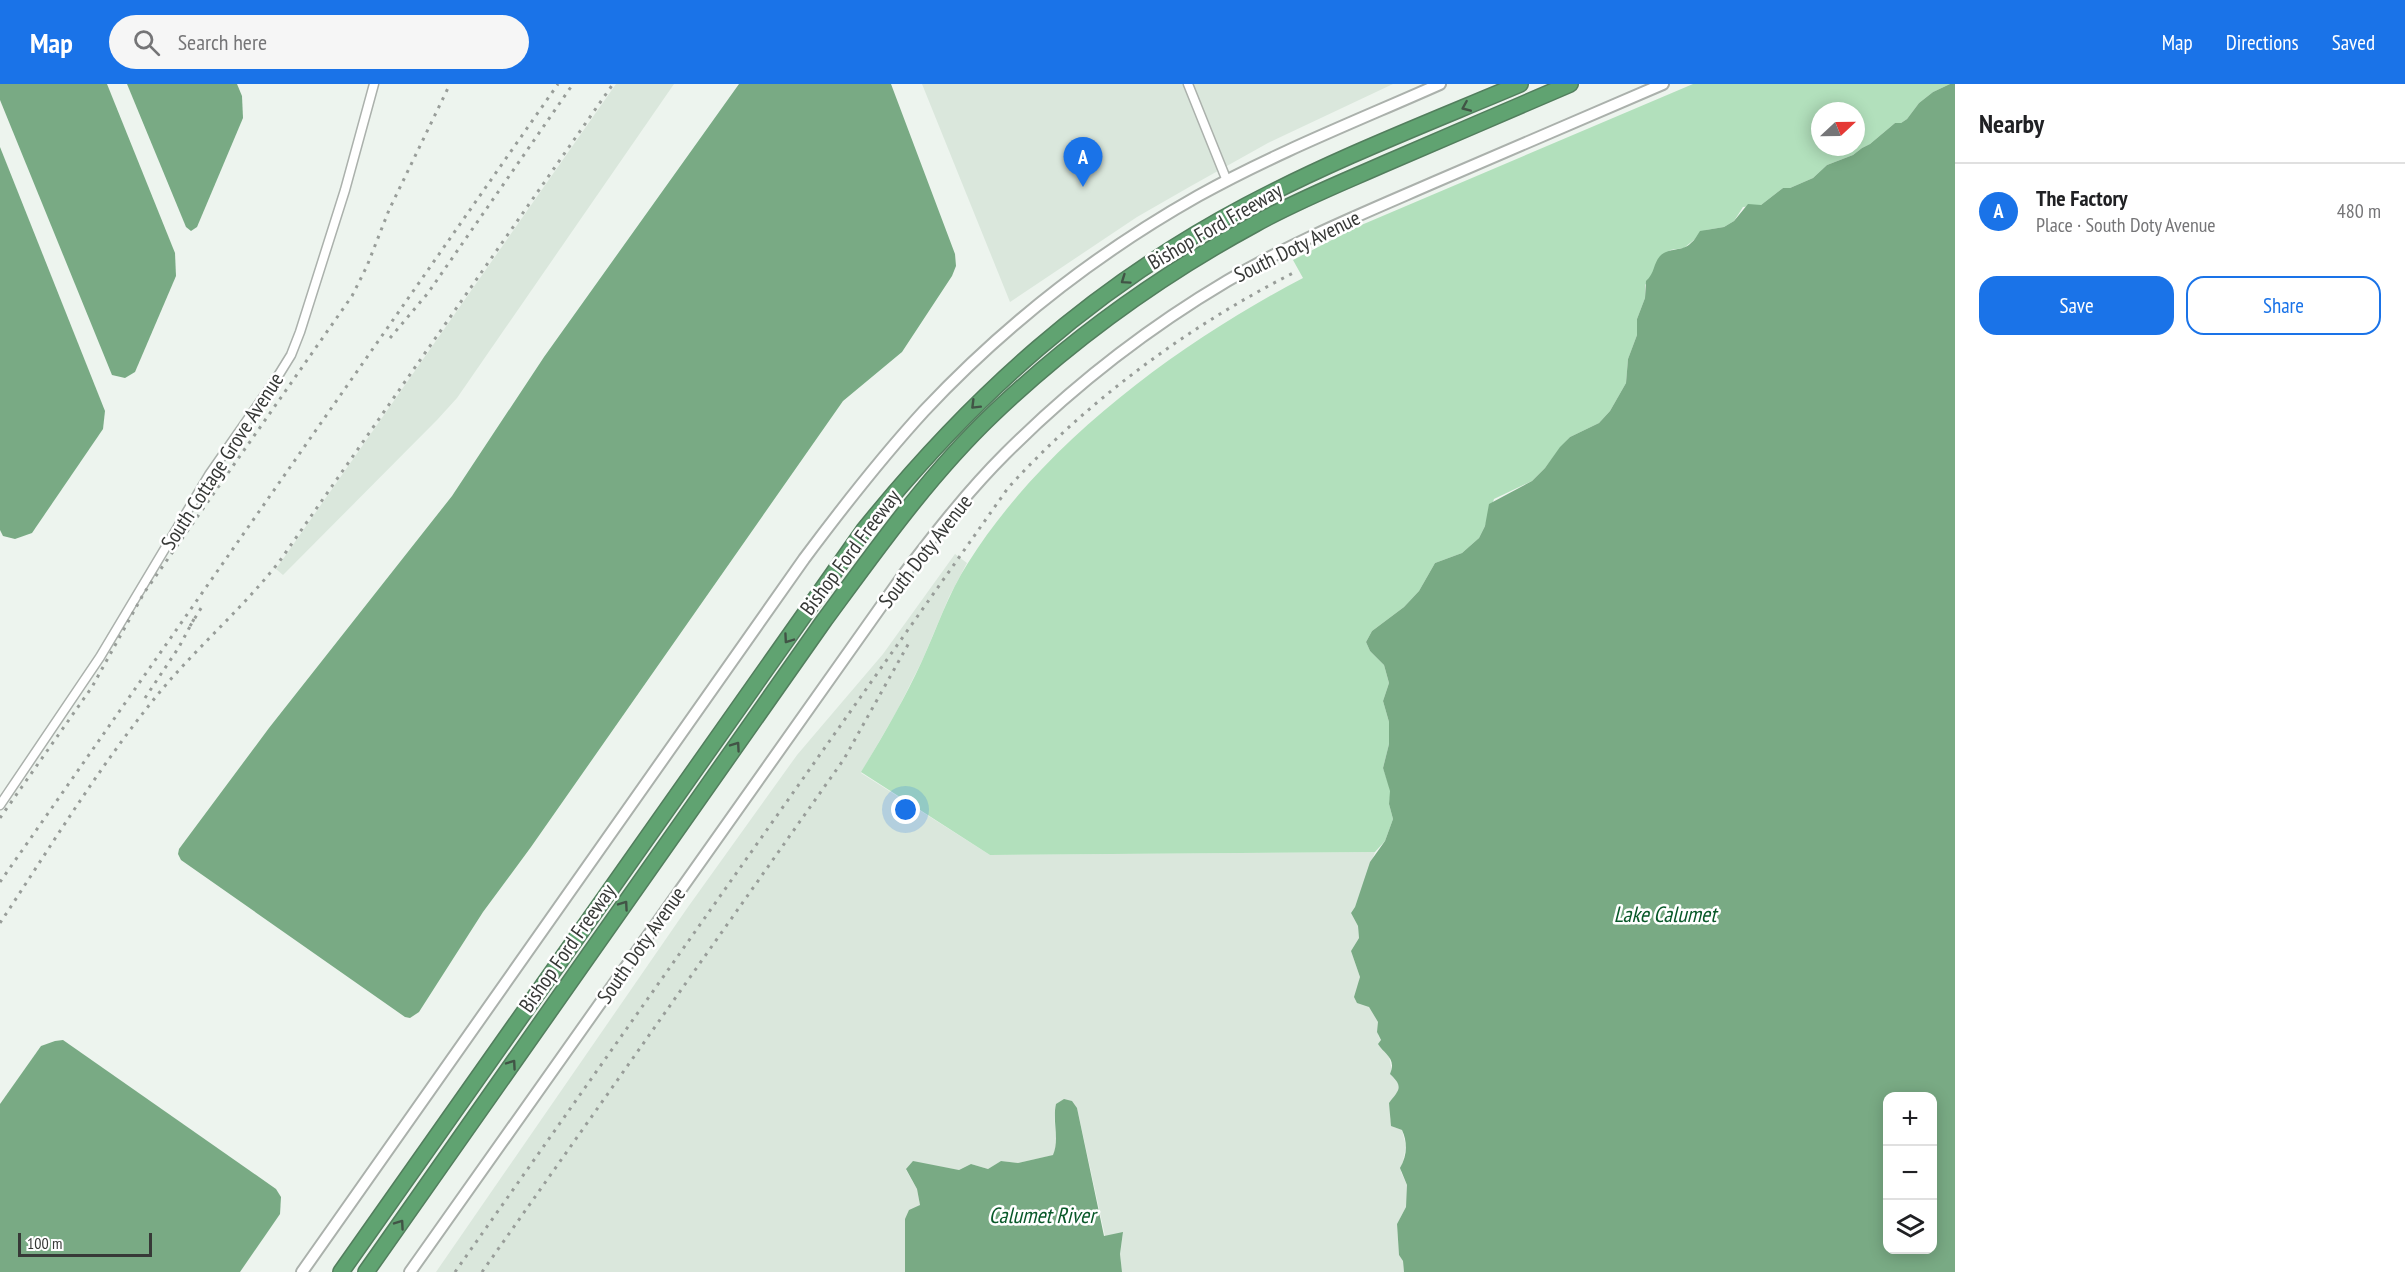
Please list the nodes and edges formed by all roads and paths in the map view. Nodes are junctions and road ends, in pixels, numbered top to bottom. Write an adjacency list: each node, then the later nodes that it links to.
1 (374, 84): 8 (street, South Cottage Grove Avenue)
2 (1188, 84): 7 (street)
3 (1440, 84): 7 (street)
4 (1520, 84): 10 (highway, Bishop Ford Freeway, one-way to 10)
5 (1570, 84): 11 (highway, Bishop Ford Freeway, one-way to 5)
6 (1663, 84): 12 (street, South Doty Avenue)
7 (1227, 181): 9 (street)
8 (0, 805)
9 (303, 1272)
10 (341, 1272)
11 (366, 1272)
12 (410, 1272)

